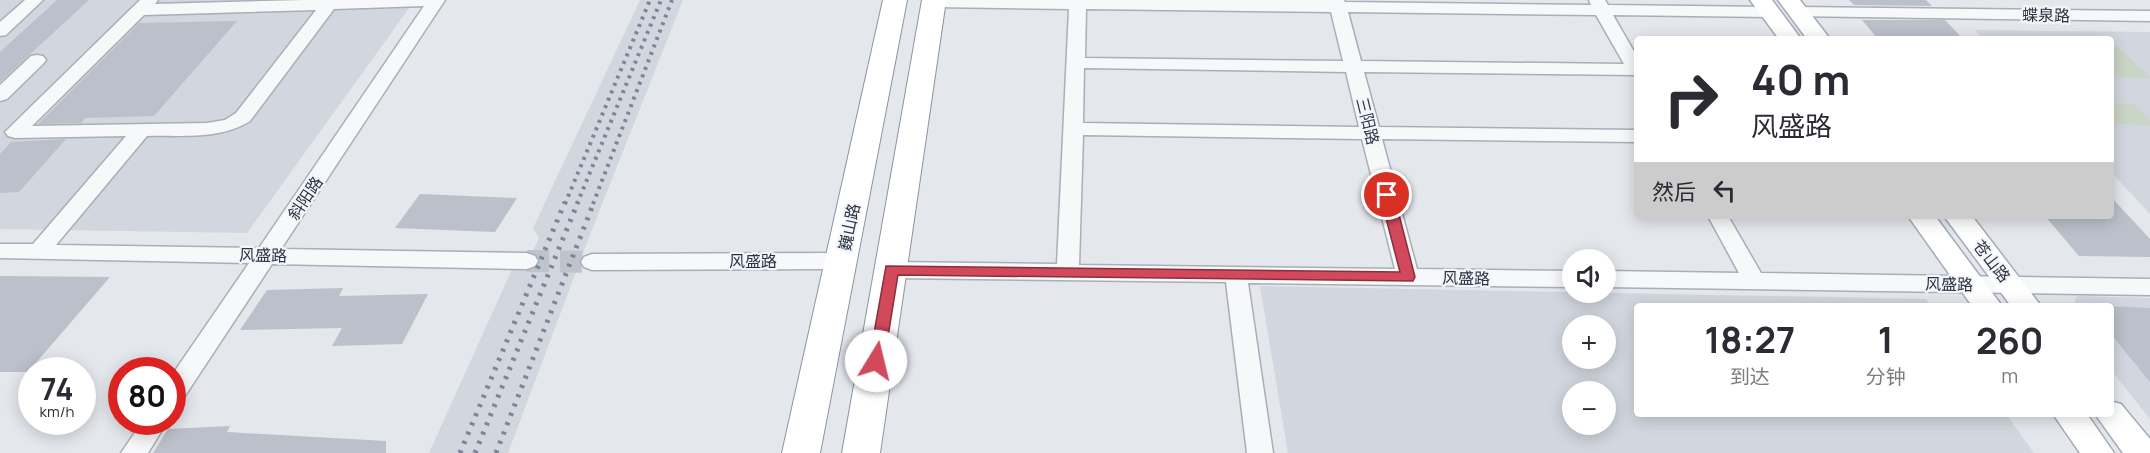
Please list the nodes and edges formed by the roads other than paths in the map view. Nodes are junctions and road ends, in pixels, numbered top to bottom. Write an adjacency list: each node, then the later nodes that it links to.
1 (35, 0): 14 (street)
2 (895, 0): 34 (highway, 巍山路)
3 (437, 1): 10 (street); 32 (street, 斜阳路)
4 (934, 1): 5 (street); 36 (highway)
5 (1078, 2): 7 (street); 18 (street)
6 (216, 4): 8 (street); 10 (street)
7 (1337, 4): 9 (street); 19 (street, 三阳路)
8 (145, 5): 24 (street)
9 (1600, 5): 11 (street); 20 (street)
10 (328, 6): 24 (street)
11 (1765, 6): 15 (main road)
12 (1794, 6): 13 (street, 蝶泉路); 16 (main road)
13 (2150, 16)
14 (0, 31)
15 (1788, 36)
16 (1817, 36)
17 (37, 60): 22 (street)
18 (1076, 63): 19 (street); 23 (street)
19 (1354, 66): 21 (street); 25 (street, 三阳路)
20 (1634, 66)
21 (1634, 70)
22 (0, 95)
23 (1073, 129): 25 (street); 37 (street)
24 (142, 130): 31 (street)
25 (1371, 133): 26 (street); 39 (street, 三阳路)
26 (1634, 136)
27 (1720, 219): 42 (street)
28 (1923, 219): 44 (main road, 苍山路)
29 (1959, 219): 45 (main road, 苍山路)
30 (0, 251): 31 (street, 风盛路)
31 (38, 252): 32 (street, 风盛路)
32 (266, 255): 33 (street, 风盛路); 46 (street, 斜阳路)
33 (527, 261)
34 (842, 261): 35 (street, 风盛路); 36 (highway); 52 (highway, 巍山路)
35 (592, 262)
36 (891, 270): 37 (street, 风盛路); 53 (highway)
37 (1068, 272): 38 (street, 风盛路)
38 (1236, 274): 39 (street, 风盛路); 54 (street)
39 (1408, 277): 40 (street, 风盛路)
40 (1562, 279)
41 (1616, 279): 42 (street, 风盛路)
42 (1754, 281): 44 (street, 风盛路)
43 (2150, 287): 45 (street, 风盛路)
44 (1980, 295): 45 (street, 风盛路)
45 (2019, 295)
46 (186, 374)
47 (2071, 417): 55 (main road)
48 (2114, 417): 50 (main road)
49 (146, 435): 51 (street)
50 (2143, 450)
51 (134, 453)
52 (801, 453)
53 (861, 453)
54 (1260, 453)
55 (2098, 453)

